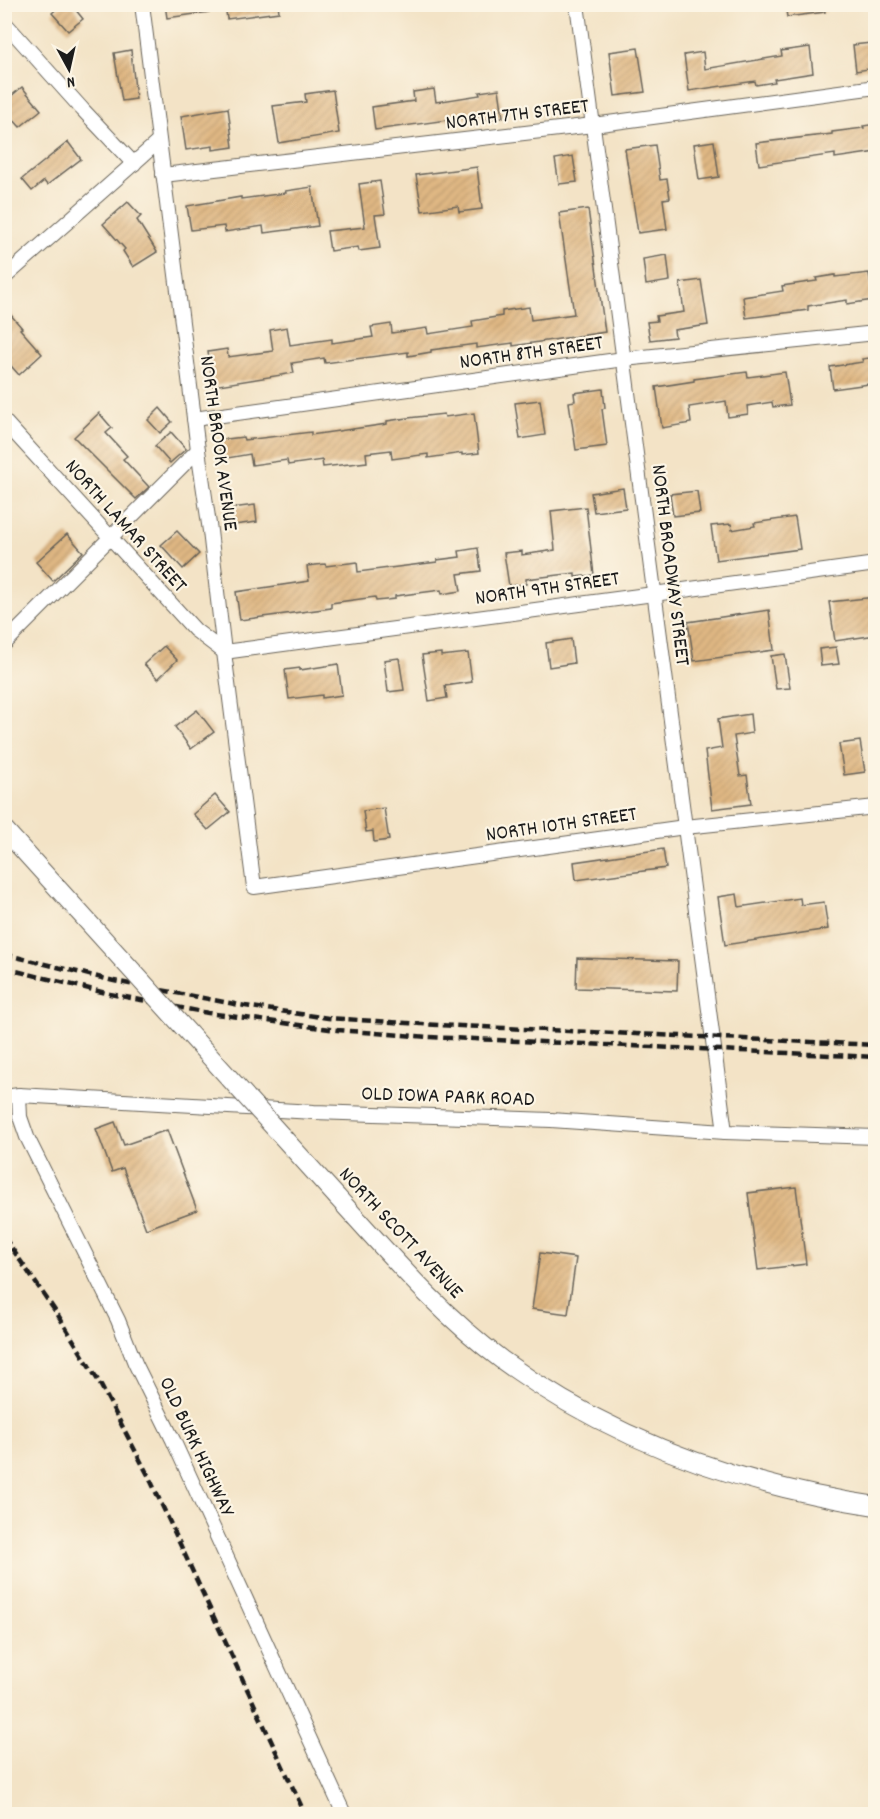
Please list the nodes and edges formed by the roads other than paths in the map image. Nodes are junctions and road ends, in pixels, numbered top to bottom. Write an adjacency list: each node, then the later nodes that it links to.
1 (142, 4): 6 (street, NORTH BROOK AVENUE)
2 (577, 4): 5 (street, NORTH BROADWAY STREET)
3 (4, 22): 7 (street)
4 (876, 87): 5 (street, NORTH 7TH STREET)
5 (593, 125): 8 (street, NORTH 7TH STREET); 11 (street, NORTH BROADWAY STREET)
6 (159, 141): 7 (street); 8 (street, NORTH BROOK AVENUE)
7 (134, 164): 9 (street)
8 (164, 175): 12 (street, NORTH BROOK AVENUE)
9 (4, 278)
10 (876, 333): 11 (street, NORTH 8TH STREET)
11 (624, 359): 12 (street, NORTH 8TH STREET); 17 (street, NORTH BROADWAY STREET)
12 (194, 419): 14 (street, NORTH BROOK AVENUE)
13 (4, 421): 15 (street, NORTH LAMAR STREET)
14 (198, 450): 15 (street); 19 (street, NORTH BROOK AVENUE)
15 (110, 537): 18 (street); 19 (street, NORTH LAMAR STREET)
16 (876, 564): 17 (street, NORTH 9TH STREET)
17 (655, 594): 19 (street, NORTH 9TH STREET); 21 (street, NORTH BROADWAY STREET)
18 (4, 644)
19 (224, 652): 23 (street, NORTH BROOK AVENUE)
20 (876, 807): 21 (street, NORTH 10TH STREET)
21 (685, 827): 23 (street, NORTH 10TH STREET); 25 (street, NORTH BROADWAY STREET)
22 (4, 829): 27 (main road, NORTH SCOTT AVENUE, bridge)
23 (254, 887)
24 (11, 1096): 25 (street, OLD IOWA PARK ROAD); 28 (street, OLD BURK HIGHWAY)
25 (725, 1132): 26 (street, OLD IOWA PARK ROAD)
26 (876, 1137)
27 (876, 1506)
28 (344, 1815)

